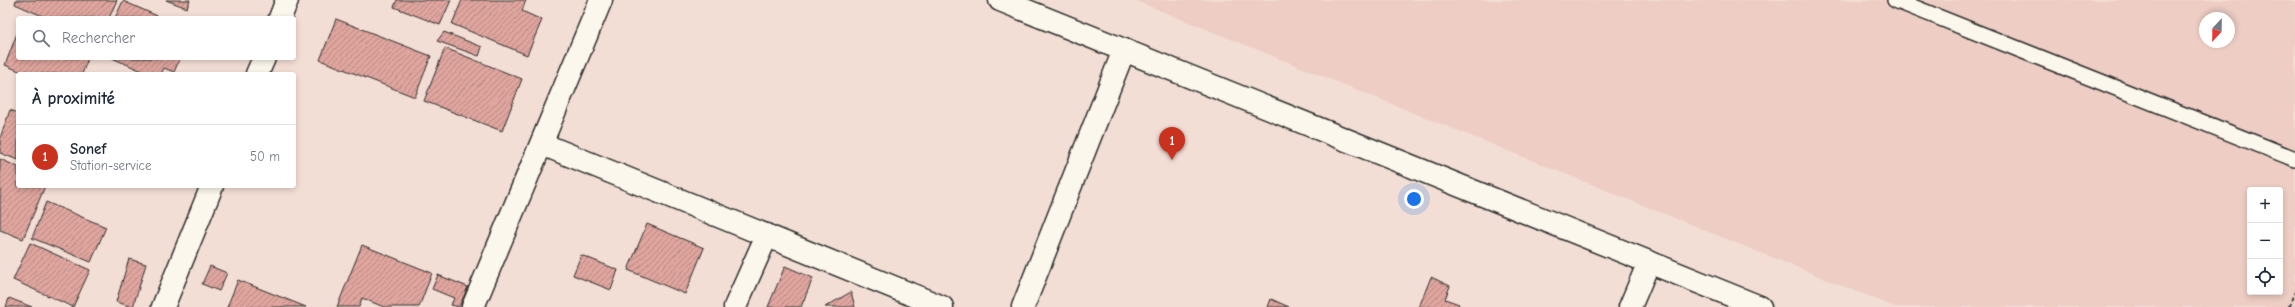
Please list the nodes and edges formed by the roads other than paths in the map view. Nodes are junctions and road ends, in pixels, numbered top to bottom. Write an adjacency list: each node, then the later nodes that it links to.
1 (287, 0): 5 (street)
2 (602, 0): 9 (street)
3 (1000, 0): 6 (street)
4 (1895, 0): 10 (lane)
5 (281, 16)
6 (1124, 50): 13 (street); 18 (street)
7 (263, 60): 8 (street)
8 (258, 72)
9 (542, 144): 12 (street); 15 (street)
10 (2295, 159)
11 (211, 188): 14 (street)
12 (766, 235): 16 (street); 17 (street)
13 (1648, 262): 19 (street); 20 (street)
14 (163, 307)
15 (473, 307)
16 (735, 307)
17 (942, 307)
18 (1023, 307)
19 (1630, 307)
20 (1760, 307)

